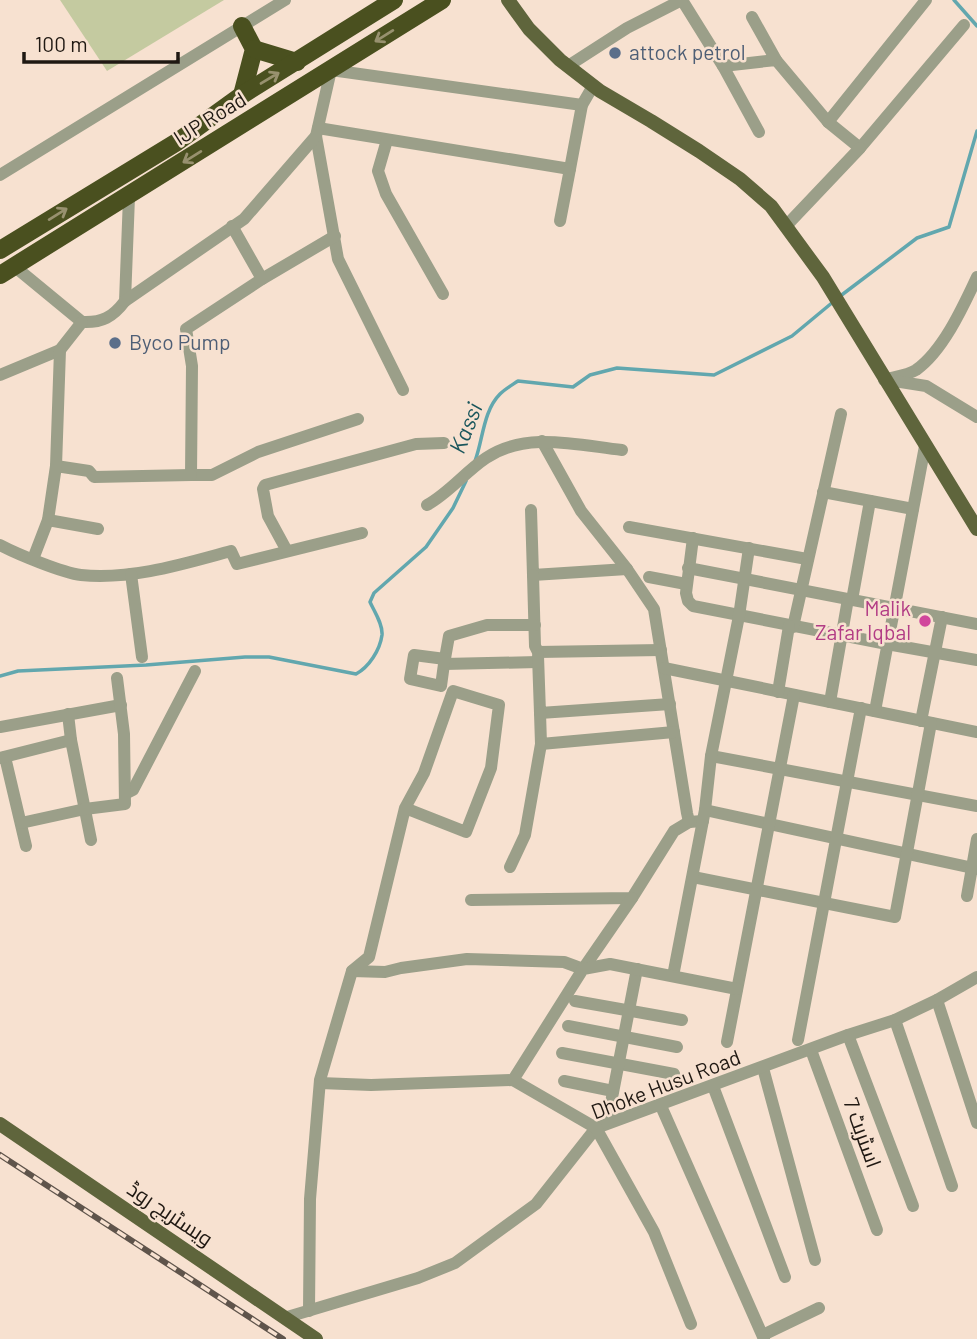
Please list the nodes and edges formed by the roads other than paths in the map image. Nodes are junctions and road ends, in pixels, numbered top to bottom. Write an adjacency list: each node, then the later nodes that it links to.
1 (285, 0): 9 (street)
2 (394, 0): 12 (highway, IJP Road)
3 (442, 0): 15 (highway, IJP Road, one-way to 15)
4 (509, 0): 13 (main road)
5 (682, 0): 13 (street); 14 (street)
6 (926, 0): 19 (street)
7 (752, 16): 11 (street)
8 (964, 25): 23 (street)
9 (242, 26): 10 (highway); 25 (street)
10 (254, 50): 12 (highway); 17 (highway)
11 (776, 60): 14 (street); 19 (street)
12 (297, 62): 17 (highway, IJP Road, one-way to 12)
13 (568, 66): 16 (main road)
14 (723, 66): 21 (street)
15 (331, 70): 18 (street); 20 (street); 26 (highway, IJP Road, one-way to 26)
16 (593, 86): 18 (street); 29 (main road)
17 (242, 95): 31 (highway, IJP Road, one-way to 17)
18 (582, 105): 24 (street)
19 (828, 122): 23 (street)
20 (317, 132): 22 (street); 28 (street); 30 (street)
21 (759, 132)
22 (387, 140): 24 (street); 35 (street)
23 (860, 148): 29 (street)
24 (570, 169): 27 (street)
25 (0, 175)
26 (129, 197): 32 (highway, IJP Road); 36 (street)
27 (560, 221)
28 (233, 226): 34 (street); 36 (street)
29 (786, 226): 40 (main road)
30 (335, 236): 34 (street); 41 (street)
31 (0, 250)
32 (7, 270): 37 (street)
33 (977, 277): 40 (street)
34 (262, 279): 50 (street)
35 (443, 294)
36 (125, 301): 37 (street)
37 (82, 322): 38 (street)
38 (60, 350): 39 (street); 49 (street)
39 (0, 376)
40 (884, 380): 43 (street); 47 (main road)
41 (403, 390)
42 (841, 414): 51 (street)
43 (977, 417)
44 (358, 419): 50 (street)
45 (542, 441): 48 (street); 53 (street); 68 (street)
46 (444, 443): 64 (street)
47 (925, 446): 54 (street); 59 (main road)
48 (622, 450)
49 (56, 466): 50 (street); 56 (street)
50 (191, 471)
51 (823, 492): 52 (street); 66 (street)
52 (870, 501): 54 (street); 75 (street)
53 (427, 505)
54 (913, 509): 76 (street)
55 (531, 510): 70 (street)
56 (48, 520): 58 (street); 65 (street)
57 (629, 527): 61 (street)
58 (98, 529)
59 (977, 529)
60 (362, 533): 64 (street)
61 (693, 538): 63 (street); 67 (street)
62 (0, 545): 65 (street)
63 (749, 548): 66 (street); 72 (street)
64 (287, 551): 69 (street)
65 (33, 559): 69 (street)
66 (807, 559): 74 (street)
67 (688, 568): 72 (street); 73 (street)
68 (627, 569): 70 (street); 84 (street)
69 (131, 574): 86 (street)
70 (533, 575): 80 (street)
71 (649, 577): 73 (street)
72 (744, 579): 74 (street); 77 (street)
73 (686, 584): 77 (street)
74 (801, 590): 75 (street); 81 (street)
75 (850, 599): 76 (street); 82 (street)
76 (894, 608): 78 (street); 83 (street)
77 (739, 616): 81 (street); 92 (street)
78 (942, 617): 79 (street); 85 (street)
79 (977, 624)
80 (535, 625): 87 (street); 87 (street)
81 (791, 626): 82 (street); 93 (street)
82 (840, 636): 83 (street); 95 (street)
83 (887, 644): 85 (street); 99 (street)
84 (661, 650): 87 (street); 89 (street)
85 (934, 653): 88 (street); 102 (street)
86 (142, 657)
87 (538, 657): 100 (street)
88 (977, 660)
89 (664, 668): 92 (street); 96 (street)
90 (195, 671): 112 (street)
91 (117, 678): 97 (street)
92 (726, 681): 93 (street); 108 (street)
93 (778, 692): 94 (street)
94 (794, 695): 95 (street); 110 (street)
95 (830, 702): 98 (street)
96 (670, 704): 100 (street); 105 (street)
97 (121, 705): 101 (street); 112 (street)
98 (862, 708): 99 (street); 111 (street)
99 (876, 711): 102 (street)
100 (540, 713): 107 (street)
101 (68, 714): 103 (street); 106 (street)
102 (926, 722): 104 (street); 113 (street)
103 (0, 727)
104 (977, 732)
105 (674, 733): 107 (street); 118 (street)
106 (71, 740): 109 (street); 116 (street)
107 (541, 744): 126 (street)
108 (711, 756): 110 (street); 117 (street)
109 (3, 757): 119 (street)
110 (780, 769): 111 (street); 120 (street)
111 (848, 782): 113 (street); 122 (street)
112 (125, 794): 116 (street)
113 (917, 795): 114 (street); 125 (street)
114 (977, 806)
115 (405, 808): 115 (street); 136 (street)
116 (85, 809): 119 (street); 121 (street)
117 (704, 816): 118 (street); 120 (street); 128 (street)
118 (689, 822): 131 (street)
119 (21, 823): 124 (street)
120 (769, 824): 122 (street); 129 (street)
121 (91, 839)
122 (836, 839): 125 (street); 133 (street)
123 (977, 839): 127 (street)
124 (26, 846)
125 (907, 854): 127 (street); 133 (street)
126 (510, 867)
127 (974, 869): 130 (street)
128 (692, 877): 129 (street); 137 (street)
129 (756, 890): 133 (street); 139 (street)
130 (967, 896)
131 (632, 898): 132 (street); 134 (street)
132 (471, 900)
133 (824, 904): 148 (street)
134 (583, 969): 135 (street); 136 (street); 156 (street)
135 (637, 969): 137 (street); 142 (street)
136 (352, 971): 158 (street)
137 (673, 976): 139 (street)
138 (975, 983): 140 (street, Dhoke Husu Road)
139 (737, 989): 149 (street)
140 (937, 1000): 144 (street, Dhoke Husu Road); 164 (street)
141 (575, 1001): 142 (street)
142 (628, 1010): 143 (street); 147 (street)
143 (682, 1020)
144 (895, 1020): 146 (street, Dhoke Husu Road); 166 (street)
145 (568, 1026): 147 (street)
146 (848, 1035): 151 (street, Dhoke Husu Road); 167 (street)
147 (624, 1037): 150 (street); 153 (street)
148 (798, 1040)
149 (727, 1042)
150 (677, 1046)
151 (811, 1050): 154 (street, Dhoke Husu Road); 168 (street, اسٹریٹ 7)
152 (562, 1053): 153 (street)
153 (618, 1063): 155 (street); 160 (street)
154 (763, 1068): 159 (street, Dhoke Husu Road); 169 (street)
155 (674, 1074)
156 (513, 1080): 158 (street); 165 (street)
157 (564, 1080): 160 (street)
158 (320, 1083): 172 (street)
159 (713, 1086): 161 (street, Dhoke Husu Road); 170 (street)
160 (613, 1091): 162 (street)
161 (661, 1106): 165 (street, Dhoke Husu Road); 175 (street)
162 (609, 1113)
163 (0, 1124): 173 (main road, ویسٹریج روڈ)
164 (977, 1124)
165 (596, 1128): 172 (street, Dhoke Husu Road); 174 (street)
166 (952, 1186)
167 (913, 1206)
168 (877, 1230)
169 (816, 1260)
170 (786, 1277)
171 (819, 1308): 175 (street)
172 (309, 1311): 173 (street, Dhoke Husu Road)
173 (285, 1318): 176 (main road, ویسٹریج روڈ)
174 (691, 1324)
175 (764, 1337)
176 (316, 1339)

